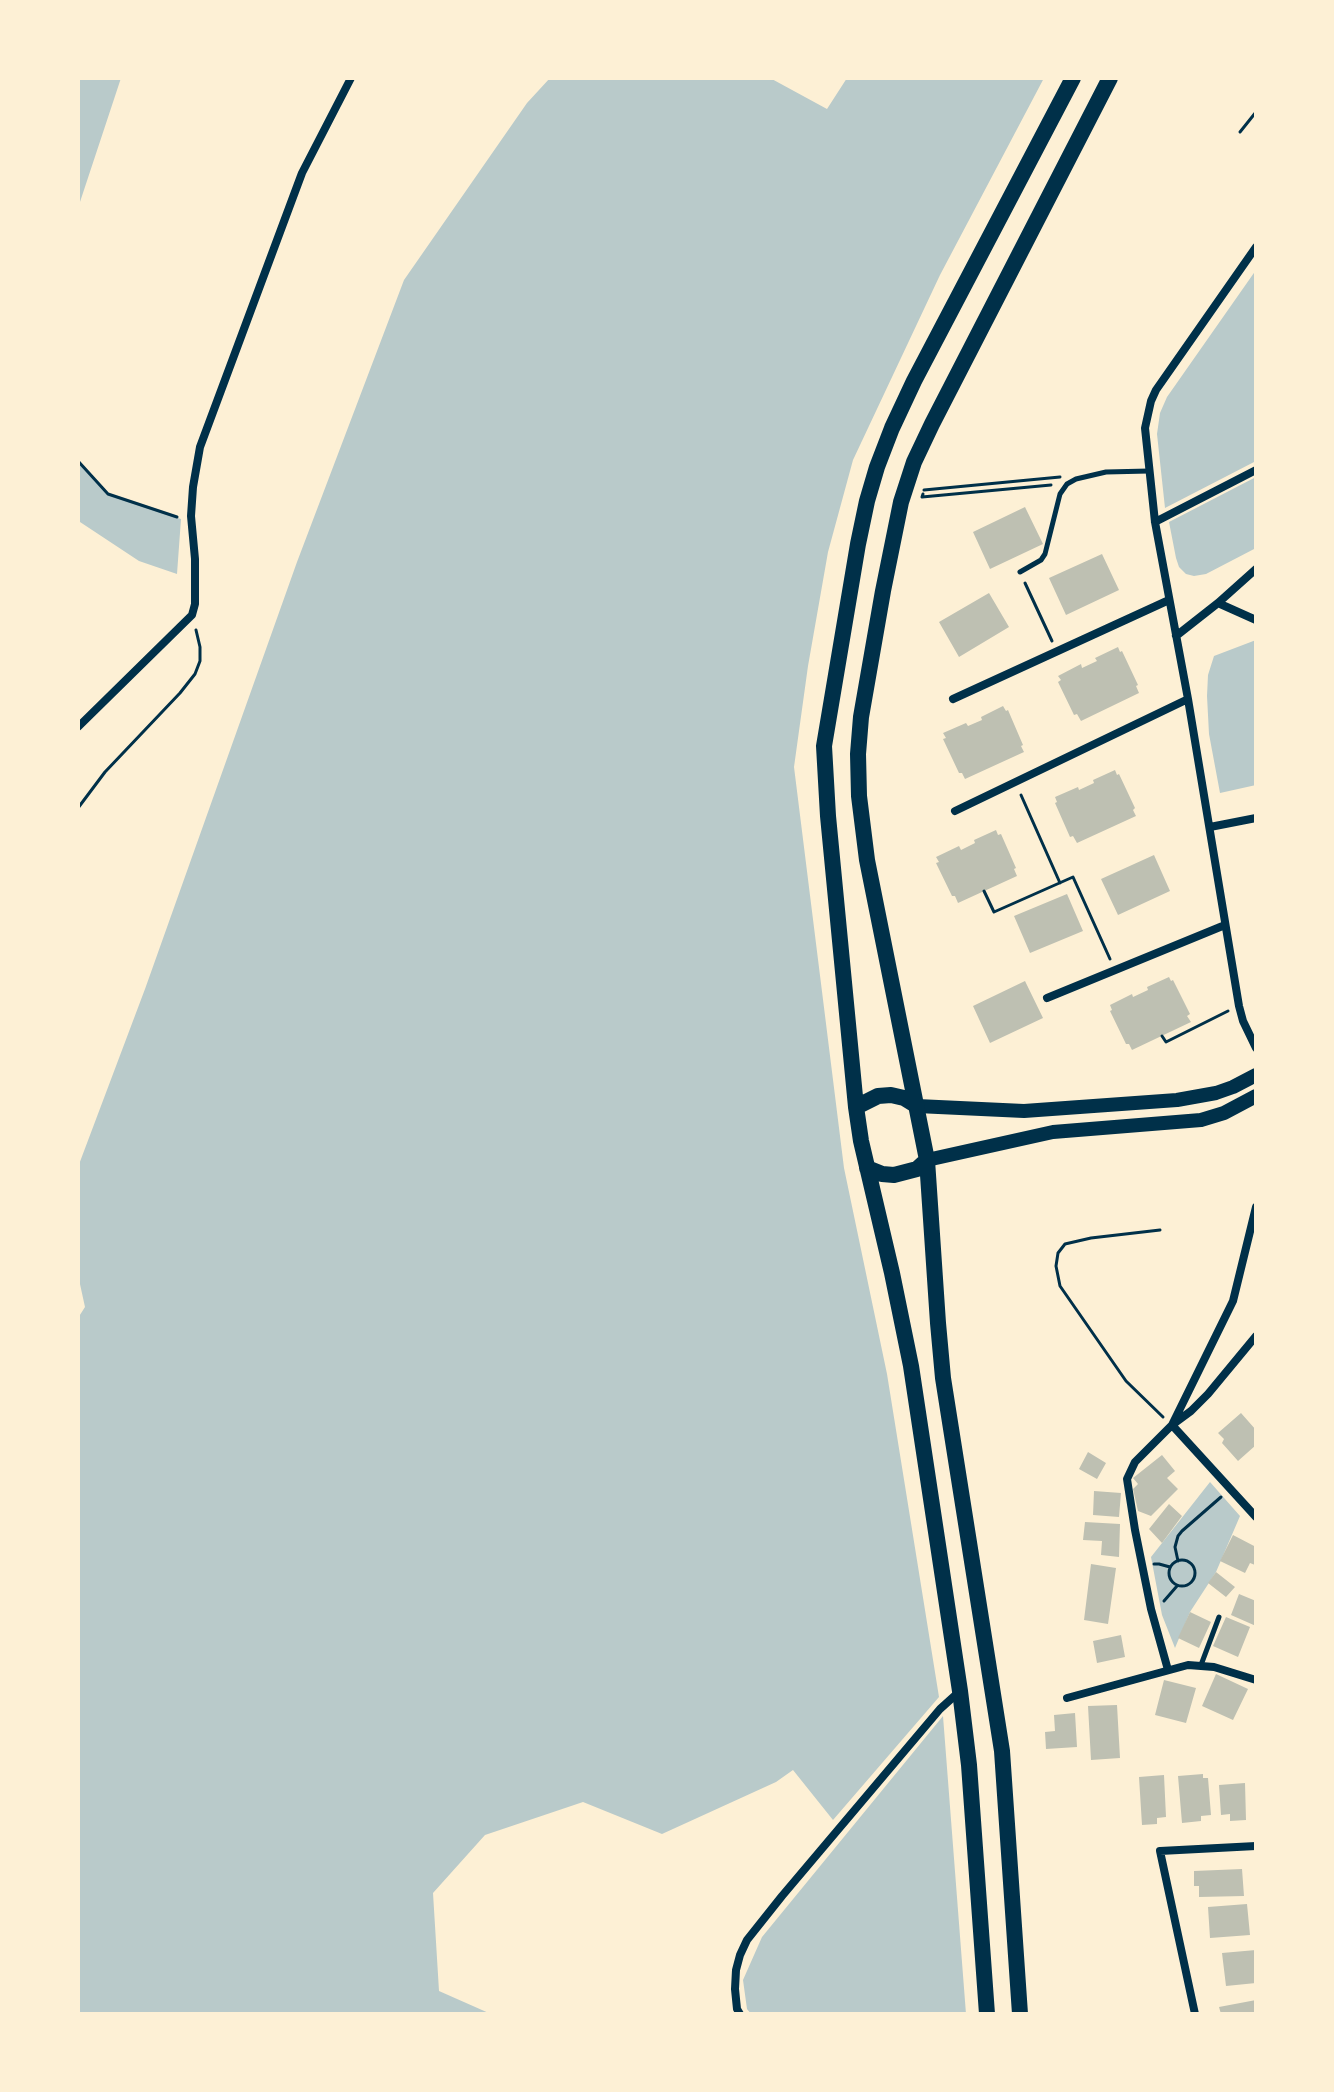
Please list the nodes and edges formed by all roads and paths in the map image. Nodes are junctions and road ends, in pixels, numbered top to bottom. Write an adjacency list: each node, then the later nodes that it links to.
1 (351, 78): 15 (street)
2 (1073, 78): 43 (highway)
3 (1110, 78): 42 (highway)
4 (1256, 112): 5 (path)
5 (1240, 132)
6 (1256, 247): 9 (street)
7 (78, 461): 15 (path)
8 (1256, 470): 14 (street)
9 (1149, 471): 11 (lane); 14 (street)
10 (1069, 476): 12 (path)
11 (1067, 484): 13 (path); 17 (lane)
12 (924, 490)
13 (922, 497)
14 (1155, 522): 18 (street)
15 (192, 524): 20 (street)
16 (1256, 569): 19 (street)
17 (1020, 572): 23 (path)
18 (1169, 600): 22 (street); 23 (street)
19 (1218, 603): 21 (street); 22 (street)
20 (192, 615): 26 (street); 28 (path)
21 (1256, 620)
22 (1176, 636): 25 (street)
23 (1057, 652): 24 (street)
24 (953, 699)
25 (1188, 699): 27 (street); 31 (street)
26 (78, 727)
27 (1015, 783): 29 (street); 32 (path)
28 (78, 808)
29 (955, 811)
30 (1256, 818): 31 (street)
31 (1210, 827): 34 (street)
32 (1060, 883): 33 (path); 35 (path)
33 (984, 891)
34 (1225, 925): 35 (street); 37 (street)
35 (1115, 970): 36 (street)
36 (1047, 998)
37 (1239, 1006): 38 (path); 39 (street)
38 (1162, 1036)
39 (1256, 1048)
40 (1256, 1075): 42 (main road)
41 (1256, 1096): 44 (main road)
42 (917, 1106): 43 (highway); 44 (highway)
43 (856, 1107): 45 (highway)
44 (927, 1160): 45 (highway); 64 (highway)
45 (867, 1168): 59 (highway)
46 (1256, 1207): 49 (street)
47 (1160, 1230): 49 (path)
48 (1256, 1336): 49 (street)
49 (1172, 1425): 50 (street); 54 (street)
50 (1230, 1489): 51 (street); 52 (path)
51 (1256, 1517)
52 (1178, 1561): 53 (path); 53 (path)
53 (1177, 1586): 54 (path)
54 (1151, 1609): 57 (street)
55 (1219, 1617): 56 (lane)
56 (1201, 1665): 57 (street); 58 (street)
57 (1168, 1670): 60 (street)
58 (1256, 1680)
59 (960, 1691): 62 (street); 63 (highway)
60 (1067, 1698)
61 (1256, 1846): 65 (street)
62 (740, 2014)
63 (987, 2014)
64 (1020, 2014)
65 (1195, 2014)

